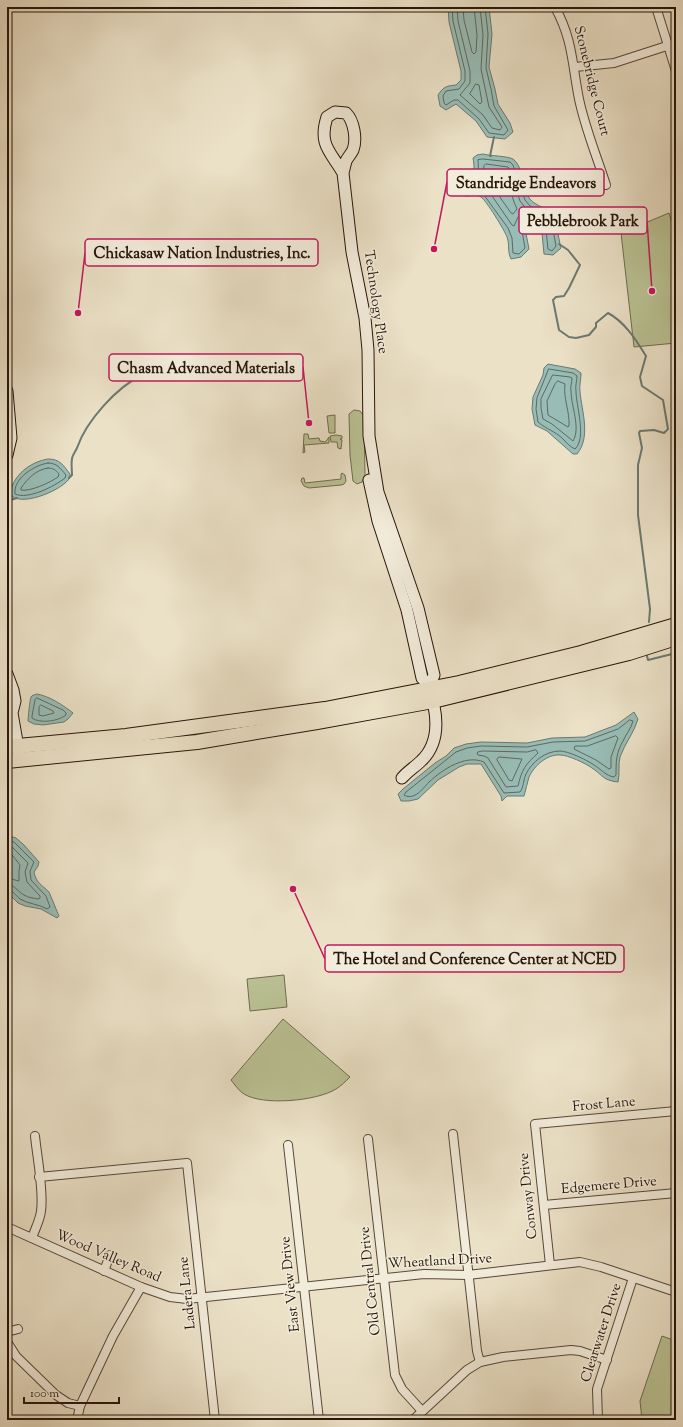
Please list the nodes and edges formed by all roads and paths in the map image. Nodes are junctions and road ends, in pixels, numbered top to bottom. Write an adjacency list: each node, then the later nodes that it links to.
1 (555, 7): 4 (street, Stonebridge Court)
2 (656, 7): 3 (street)
3 (672, 45): 4 (street); 5 (street)
4 (575, 67): 7 (street, Stonebridge Court)
5 (676, 71)
6 (343, 173): 6 (street, Technology Place); 13 (street, Technology Place)
7 (606, 185)
8 (7, 391): 9 (street)
9 (7, 455)
10 (676, 626): 13 (highway)
11 (676, 638): 13 (highway)
12 (7, 674): 14 (street)
13 (431, 691): 14 (highway); 15 (street, Technology Place)
14 (13, 753)
15 (402, 778)
16 (676, 1111): 17 (street, Frost Lane)
17 (535, 1124): 24 (street, Conway Drive)
18 (452, 1134): 30 (street)
19 (34, 1136): 22 (street)
20 (368, 1139): 31 (street, Old Central Drive)
21 (288, 1145): 33 (street, East View Drive)
22 (39, 1177): 26 (street); 36 (street, Ladera Lane)
23 (676, 1192): 24 (street, Edgemere Drive)
24 (544, 1205): 28 (street, Conway Drive)
25 (7, 1227): 26 (street, Wood Valley Road)
26 (32, 1238): 29 (street, Wood Valley Road)
27 (110, 1256): 29 (street)
28 (550, 1266): 30 (street, Wheatland Drive); 32 (street, Wheatland Drive)
29 (104, 1270): 34 (street, Wood Valley Road)
30 (468, 1275): 31 (street, Wheatland Drive); 41 (street)
31 (384, 1278): 33 (street, Wheatland Drive); 43 (street, Old Central Drive)
32 (633, 1278): 35 (street, Wheatland Drive); 40 (street, Clearwater Drive)
33 (304, 1286): 36 (street, Wheatland Drive); 46 (street, East View Drive)
34 (142, 1287): 36 (street, Wood Valley Road); 42 (street)
35 (676, 1292)
36 (201, 1298): 45 (street, Ladera Lane)
37 (18, 1329): 38 (street)
38 (7, 1332)
39 (7, 1342): 42 (street)
40 (607, 1360): 41 (street); 48 (street, Clearwater Drive)
41 (480, 1362): 43 (street)
42 (80, 1406): 44 (street)
43 (422, 1411): 47 (street)
44 (77, 1420)
45 (214, 1420)
46 (319, 1420)
47 (413, 1420)
48 (598, 1420)

